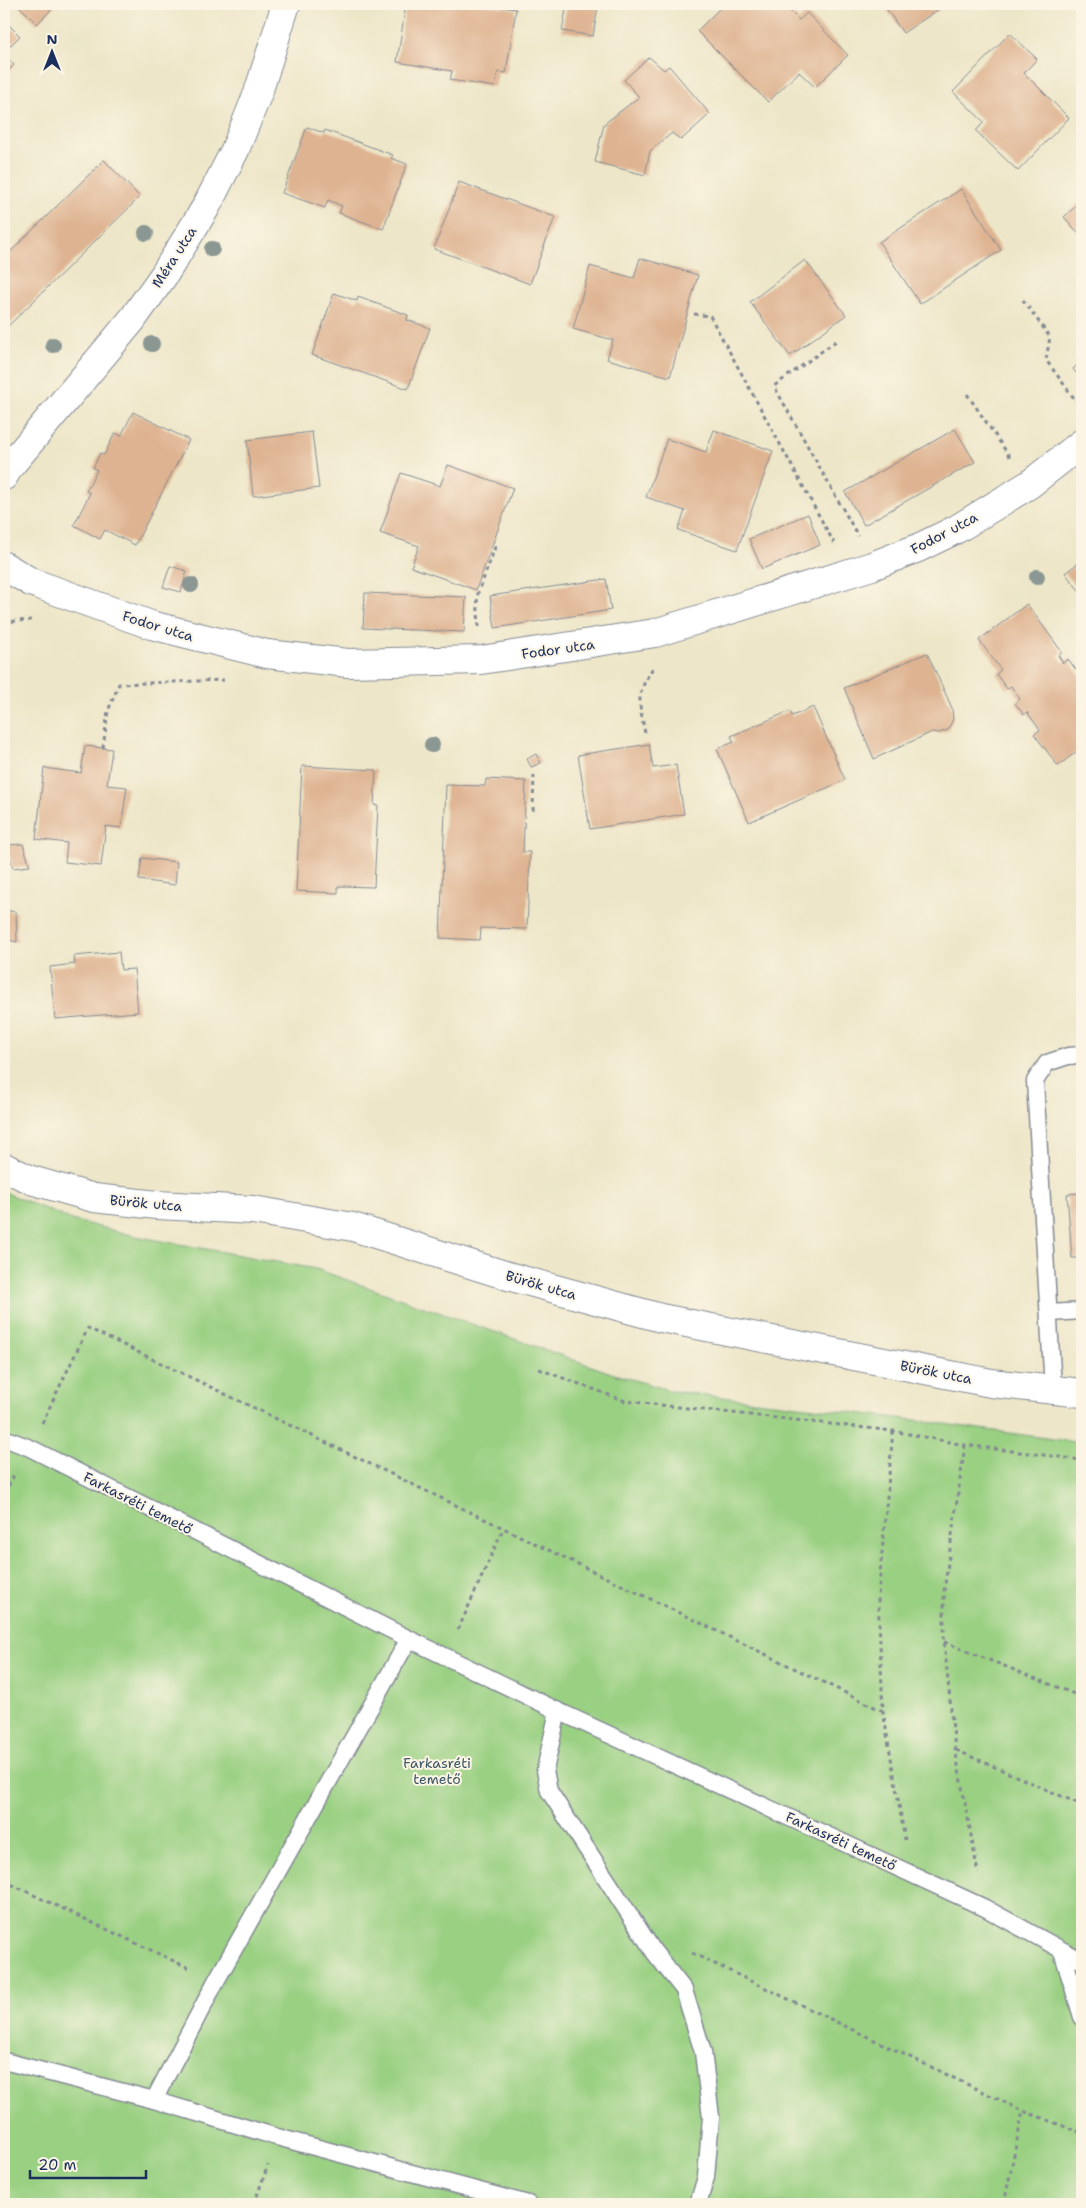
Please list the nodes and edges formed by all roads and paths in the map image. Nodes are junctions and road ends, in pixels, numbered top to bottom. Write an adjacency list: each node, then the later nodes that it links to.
1 (286, 4): 8 (street, Méra utca)
2 (1023, 300): 6 (path)
3 (694, 314): 13 (path)
4 (836, 341): 10 (path)
5 (967, 394): 9 (path)
6 (1082, 409)
7 (1082, 443): 9 (street, Fodor utca)
8 (4, 476)
9 (1030, 484): 13 (street, Fodor utca)
10 (855, 530)
11 (496, 545): 15 (path)
12 (4, 566): 15 (street, Fodor utca)
13 (846, 574): 14 (street, Fodor utca)
14 (669, 630): 15 (street, Fodor utca); 17 (path)
15 (481, 660)
16 (232, 680): 18 (path)
17 (645, 733)
18 (103, 748)
19 (534, 772): 20 (path)
20 (533, 811)
21 (1082, 1055): 24 (lane)
22 (4, 1168): 26 (street, Bürök utca)
23 (1082, 1311): 24 (lane)
24 (1050, 1313): 26 (lane)
25 (539, 1369): 28 (path)
26 (1053, 1389): 27 (street, Bürök utca)
27 (1082, 1393)
28 (893, 1431): 30 (path); 39 (path)
29 (4, 1438): 31 (lane, Farkasréti temető)
30 (966, 1445): 32 (path); 35 (path)
31 (30, 1448): 33 (path); 34 (lane, Farkasréti temető)
32 (1082, 1460)
33 (502, 1529): 36 (path); 39 (path)
34 (409, 1639): 36 (lane, Farkasréti temető); 48 (lane)
35 (944, 1642): 37 (path); 40 (path)
36 (447, 1656): 38 (lane, Farkasréti temető)
37 (1082, 1697)
38 (558, 1711): 42 (lane, Farkasréti temető); 46 (lane)
39 (883, 1711): 42 (path)
40 (955, 1750): 41 (path); 44 (path)
41 (1082, 1805)
42 (911, 1873): 44 (lane, Farkasréti temető)
43 (4, 1881): 48 (path)
44 (985, 1908): 45 (lane, Farkasréti temető)
45 (1062, 1951): 47 (lane, Farkasréti temető); 49 (lane)
46 (654, 1952): 52 (path); 57 (lane)
47 (1082, 1961)
48 (216, 1981): 51 (lane)
49 (1082, 2017)
50 (4, 2061): 51 (lane)
51 (154, 2100): 54 (lane)
52 (1023, 2111): 53 (path); 58 (path)
53 (1082, 2133)
54 (277, 2137): 55 (path); 56 (lane)
55 (254, 2204)
56 (528, 2204)
57 (698, 2204)
58 (1004, 2204)

